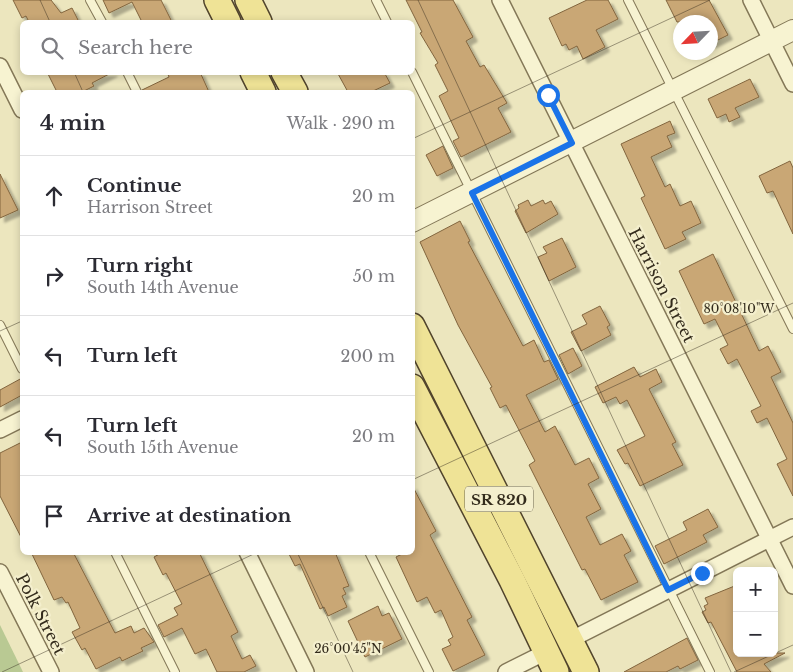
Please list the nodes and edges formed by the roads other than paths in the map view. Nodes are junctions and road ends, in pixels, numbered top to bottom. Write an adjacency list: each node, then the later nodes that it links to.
1 (90, 0): 8 (lane)
2 (216, 0): 9 (main road)
3 (248, 0): 10 (main road)
4 (376, 0): 11 (lane)
5 (500, 0): 25 (street, Harrison Street)
6 (628, 0): 23 (lane)
7 (751, 0): 13 (street)
8 (101, 20)
9 (227, 20)
10 (258, 20)
11 (386, 20)
12 (793, 30): 13 (street)
13 (771, 41): 19 (street); 23 (street)
14 (0, 66): 24 (street)
15 (128, 75): 20 (lane)
16 (254, 75): 21 (main road)
17 (286, 75): 22 (main road)
18 (413, 75): 26 (lane)
19 (793, 84)
20 (136, 90)
21 (262, 90)
22 (293, 90)
23 (674, 91): 25 (street); 29 (lane)
24 (20, 106)
25 (572, 143): 26 (street); 36 (street, Harrison Street)
26 (472, 193): 27 (street); 43 (lane)
27 (415, 221)
28 (0, 325): 31 (lane)
29 (793, 328)
30 (415, 332): 44 (main road, SR 820)
31 (20, 366)
32 (415, 393): 41 (main road, SR 820)
33 (20, 420): 34 (street)
34 (0, 430)
35 (793, 527): 36 (street)
36 (769, 539): 42 (street, Harrison Street); 43 (street)
37 (116, 555): 47 (lane)
38 (248, 555): 48 (street)
39 (370, 555): 49 (lane)
40 (0, 572): 46 (street, Polk Street)
41 (512, 580): 44 (main road); 45 (main road, SR 820)
42 (793, 586)
43 (668, 590): 44 (street); 53 (lane)
44 (570, 640): 52 (main road, SR 820)
45 (551, 662): 50 (street); 51 (main road)
46 (51, 672)
47 (175, 672)
48 (306, 672)
49 (429, 672)
50 (506, 672)
51 (570, 672)
52 (586, 672)
53 (710, 672)

